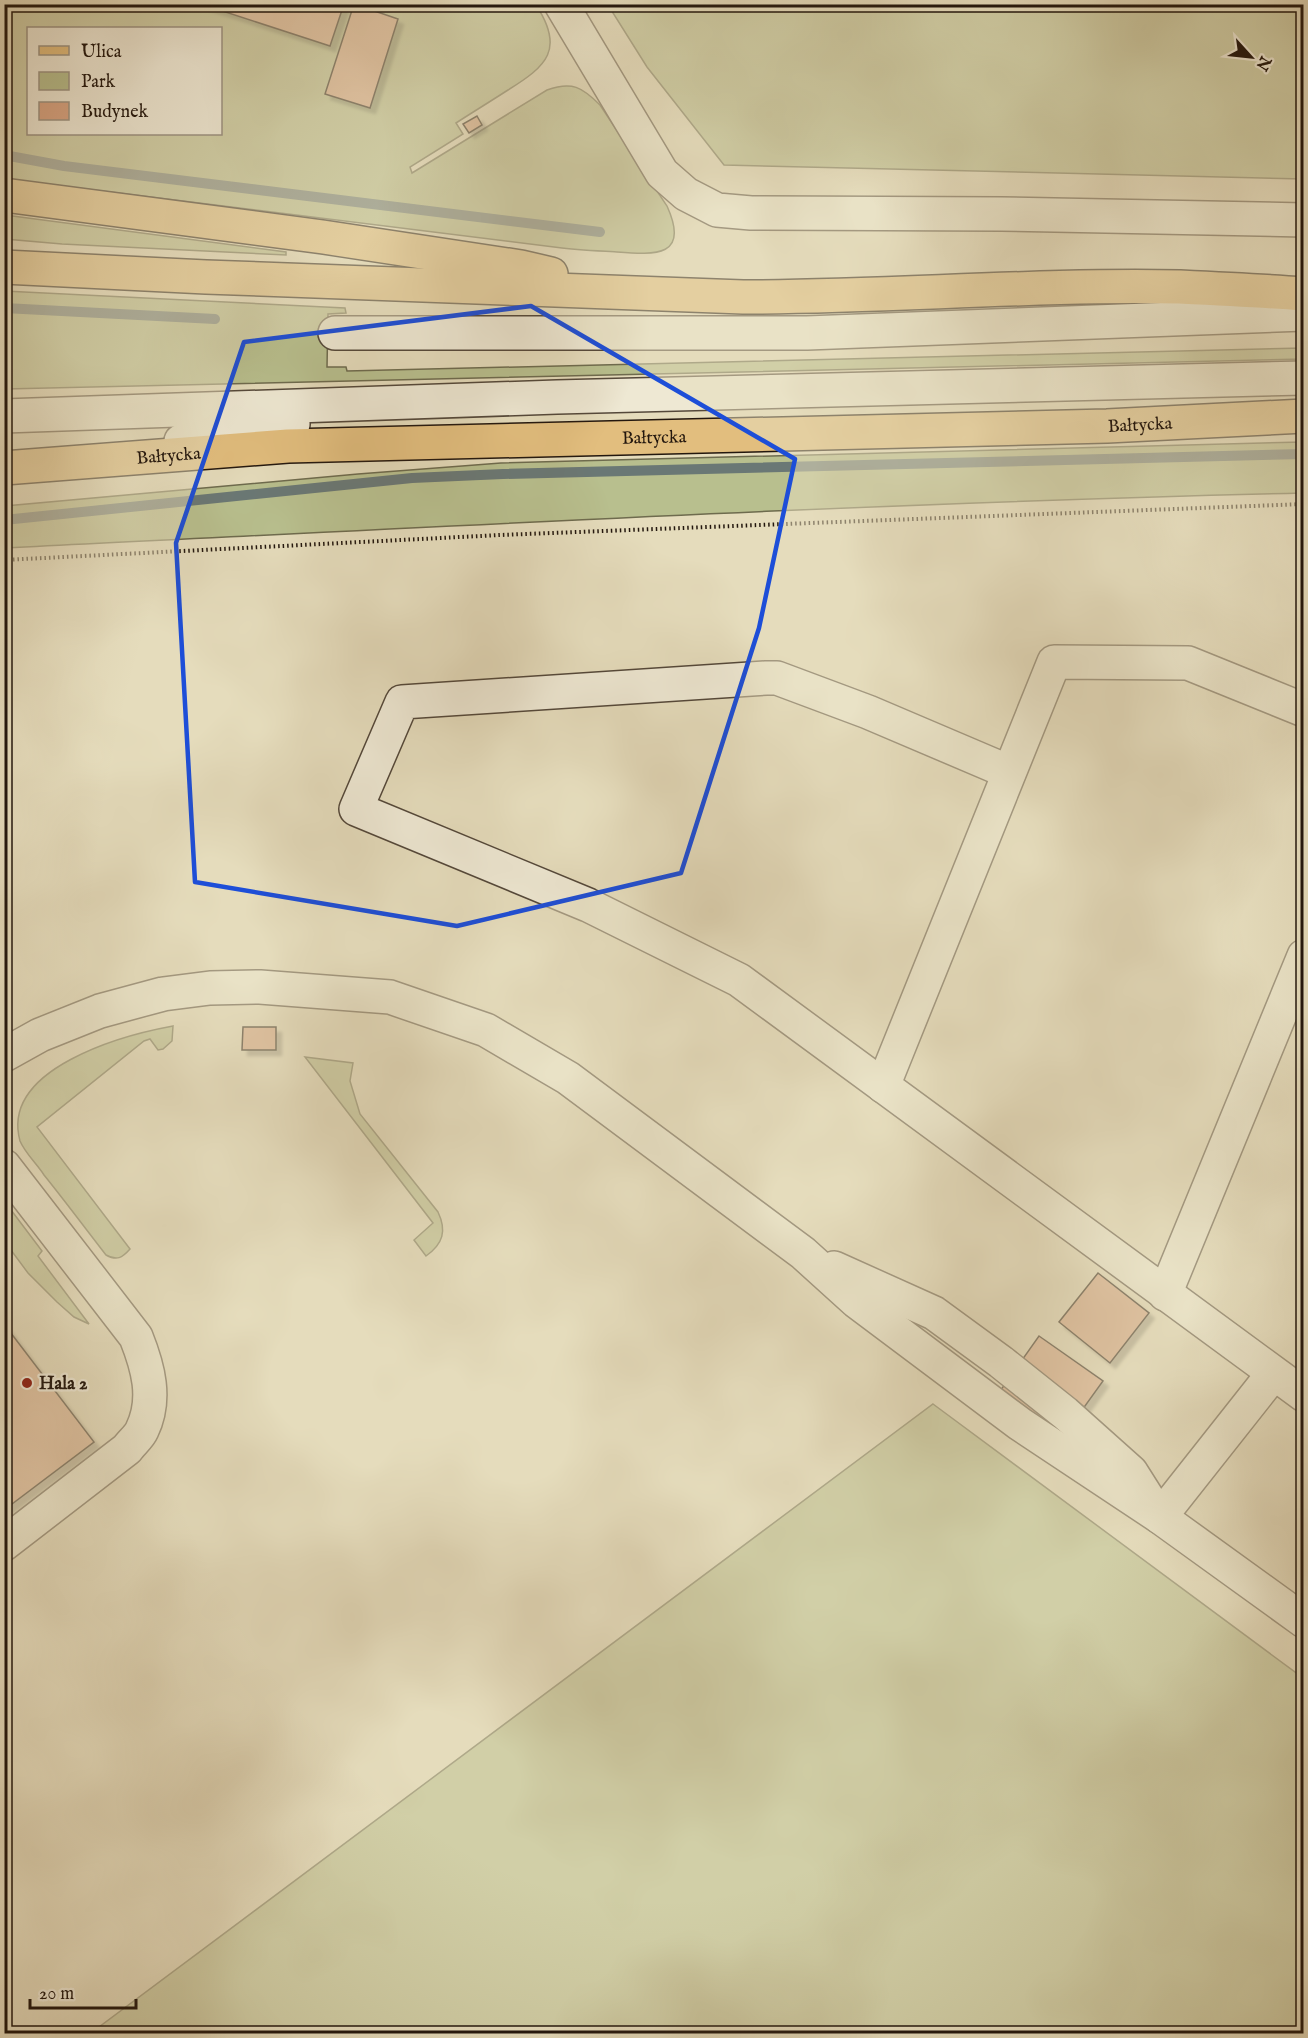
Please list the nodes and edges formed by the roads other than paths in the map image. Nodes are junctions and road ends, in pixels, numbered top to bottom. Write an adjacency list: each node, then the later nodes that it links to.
1 (561, 4): 3 (lane)
2 (4, 195): 5 (main road)
3 (1304, 220)
4 (4, 267): 5 (main road)
5 (640, 294): 6 (main road)
6 (1304, 294)
7 (1304, 314): 8 (lane)
8 (335, 333)
9 (1304, 378): 10 (lane)
10 (557, 397): 11 (lane); 13 (lane)
11 (4, 416)
12 (1304, 416): 13 (main road, Bałtycka)
13 (4, 468)
14 (1304, 710): 15 (lane)
15 (1009, 772): 18 (lane); 18 (lane)
16 (1304, 956): 20 (lane)
17 (4, 1054): 23 (lane)
18 (883, 1086): 20 (lane)
19 (4, 1166): 24 (lane)
20 (1165, 1294): 21 (lane)
21 (1273, 1374): 22 (lane); 23 (lane)
22 (1304, 1395)
23 (1160, 1517): 25 (lane)
24 (4, 1544)
25 (1304, 1621)

